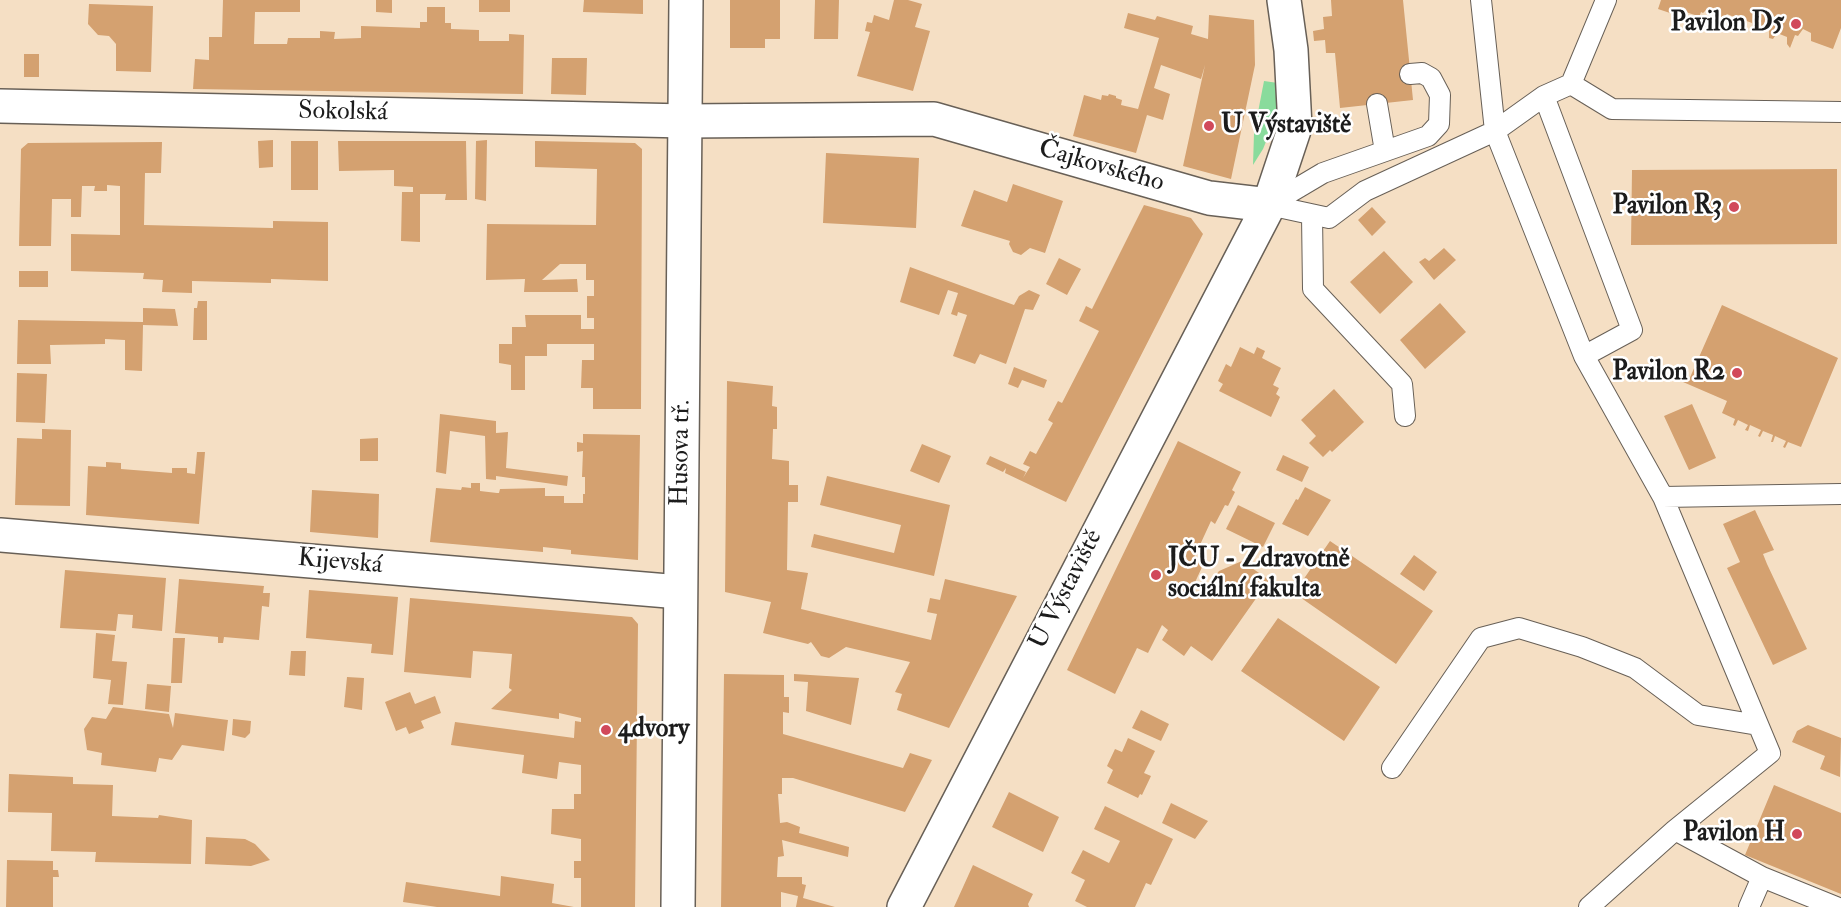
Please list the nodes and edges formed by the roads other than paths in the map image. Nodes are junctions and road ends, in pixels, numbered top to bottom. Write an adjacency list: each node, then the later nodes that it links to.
1 (686, 0): 11 (street, Husova tř.)
2 (1284, 0): 14 (street, U Výstaviště)
3 (1481, 0): 12 (lane)
4 (1606, 0): 6 (lane)
5 (1410, 74): 13 (lane)
6 (1571, 84): 7 (lane, Čajkovského); 10 (lane)
7 (1544, 96): 12 (lane, Čajkovského); 16 (lane)
8 (1377, 104): 13 (lane)
9 (0, 106): 11 (street, Sokolská)
10 (1841, 112)
11 (686, 121): 14 (street, Čajkovského); 21 (street, Husova tř.)
12 (1495, 131): 15 (lane, Čajkovského); 16 (lane)
13 (1385, 151): 14 (lane)
14 (1269, 205): 15 (lane, Čajkovského); 27 (street, U Výstaviště)
15 (1312, 215): 17 (lane)
16 (1584, 356): 19 (lane)
17 (1405, 416)
18 (1841, 494): 19 (lane)
19 (1663, 497): 22 (lane)
20 (0, 535): 21 (street, Kijevská)
21 (680, 592): 26 (street, Husova tř.)
22 (1758, 725): 23 (lane); 24 (lane)
23 (1392, 768)
24 (1675, 830): 25 (lane); 28 (lane)
25 (1761, 877): 29 (lane); 30 (lane)
26 (678, 907)
27 (904, 907)
28 (1588, 907)
29 (1749, 907)
30 (1836, 907)

